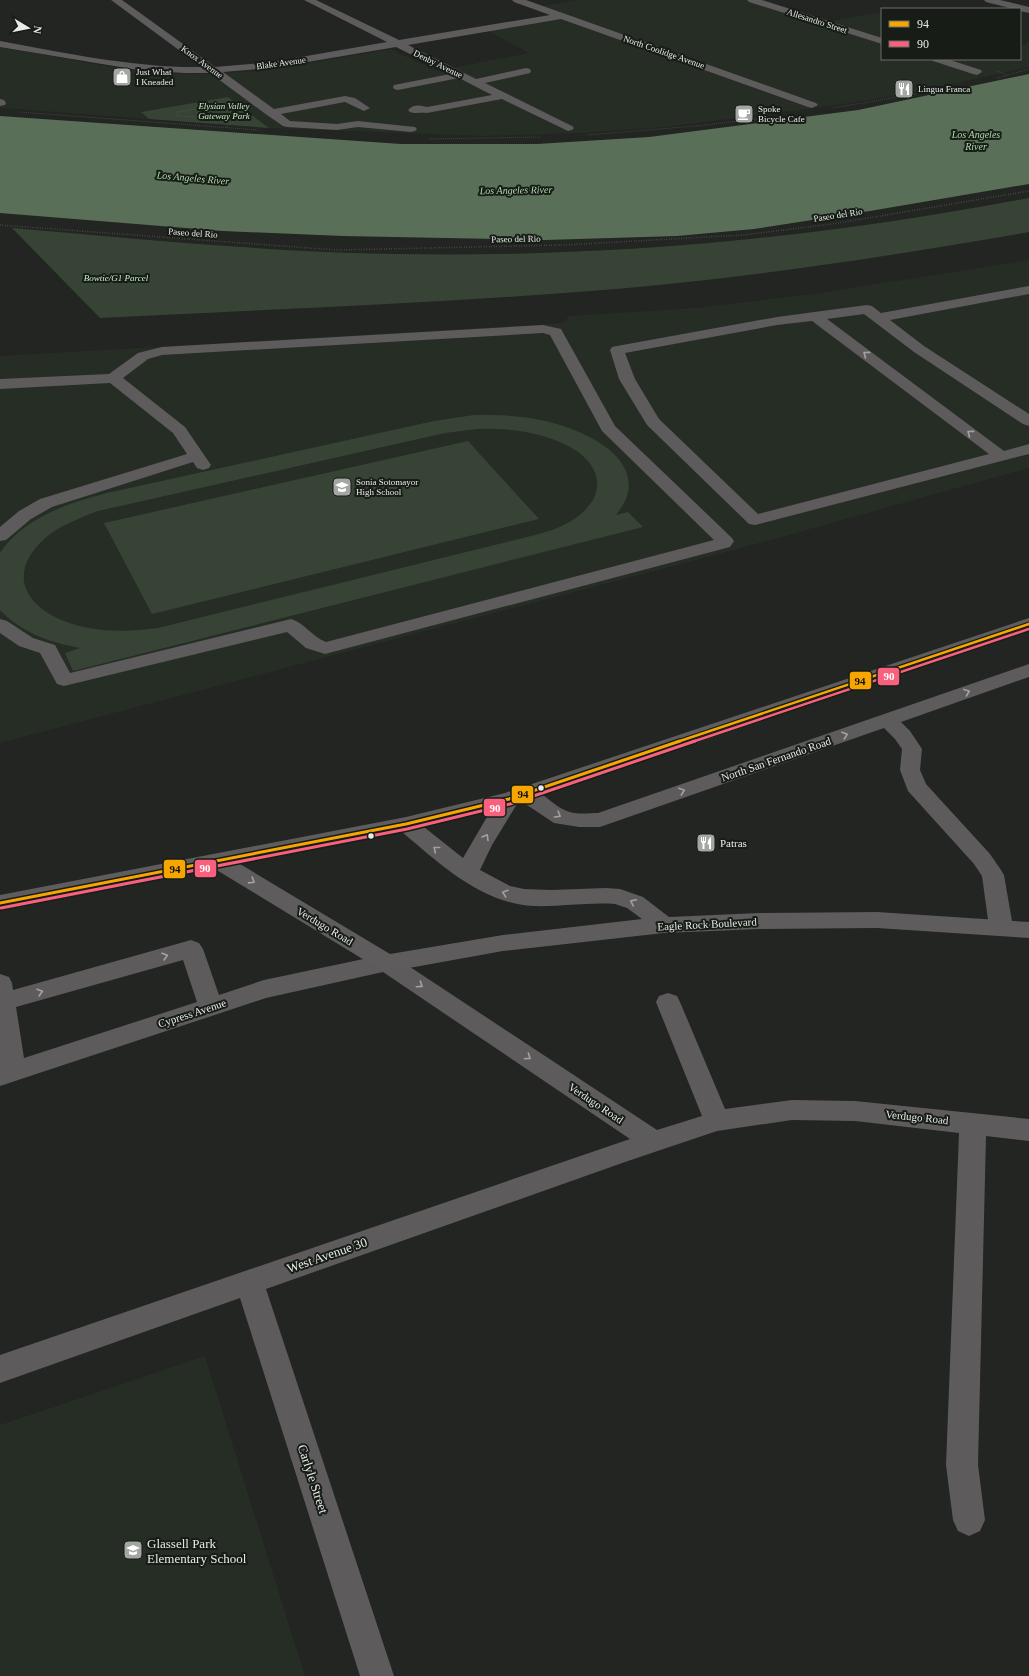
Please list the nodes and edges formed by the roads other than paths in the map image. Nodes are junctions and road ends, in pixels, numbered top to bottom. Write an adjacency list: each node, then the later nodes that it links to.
1 (116, 0): 12 (street, Knox Avenue)
2 (309, 0): 10 (street, Denby Avenue)
3 (517, 0): 7 (street, North Coolidge Avenue)
4 (752, 0): 8 (street, Allesandro Street)
5 (989, 0): 6 (street)
6 (1029, 10)
7 (560, 16): 10 (street, Blake Avenue); 20 (street, North Coolidge Avenue)
8 (881, 41)
9 (0, 44): 12 (street, Blake Avenue)
10 (397, 44): 12 (street, Blake Avenue); 15 (street, Denby Avenue)
11 (940, 60): 14 (street)
12 (213, 70): 23 (street, Knox Avenue)
13 (526, 71): 16 (street)
14 (977, 72)
15 (460, 74): 16 (street, Denby Avenue); 17 (street)
16 (475, 82): 18 (street, Denby Avenue)
17 (398, 87)
18 (503, 96): 22 (street); 25 (street, Denby Avenue)
19 (310, 105): 21 (street); 23 (street); 24 (street)
20 (812, 105)
21 (364, 108)
22 (414, 110)
23 (272, 113): 26 (street, Knox Avenue)
24 (321, 113)
25 (568, 128)
26 (411, 129)
27 (1029, 290): 29 (street)
28 (815, 316): 29 (street); 34 (street, one-way to 28); 34 (street)
29 (879, 318): 32 (street)
30 (113, 378): 31 (street); 35 (street); 37 (street)
31 (0, 384)
32 (1029, 421)
33 (1029, 449): 34 (street)
34 (1001, 456)
35 (0, 536)
36 (1029, 624): 40 (main road)
37 (0, 626)
38 (1029, 670): 39 (street, North San Fernando Road, one-way to 38)
39 (888, 720): 40 (street, North San Fernando Road, one-way to 39); 46 (street)
40 (517, 796): 41 (main road); 43 (main road, one-way to 40)
41 (406, 824): 42 (main road); 43 (main road, one-way to 41)
42 (219, 861): 44 (main road); 48 (main road, Verdugo Road, one-way to 48)
43 (468, 872): 45 (main road, one-way to 43)
44 (0, 904)
45 (664, 926): 46 (main road, Eagle Rock Boulevard); 48 (main road, Eagle Rock Boulevard)
46 (1001, 927): 47 (main road, Eagle Rock Boulevard)
47 (1029, 930)
48 (388, 964): 51 (street, Cypress Avenue); 56 (street, Verdugo Road, one-way to 56)
49 (2, 993): 51 (street, one-way to 51); 52 (street)
50 (668, 1002): 53 (street)
51 (211, 1007): 52 (street, Cypress Avenue)
52 (7, 1074)
53 (717, 1121): 54 (street, Verdugo Road); 56 (street, Verdugo Road)
54 (973, 1123): 55 (street, Verdugo Road); 59 (street)
55 (1029, 1130)
56 (653, 1141): 57 (street, West Avenue 30)
57 (250, 1282): 58 (street, West Avenue 30); 60 (street, Carlyle Street)
58 (0, 1369)
59 (969, 1520)
60 (377, 1676)

